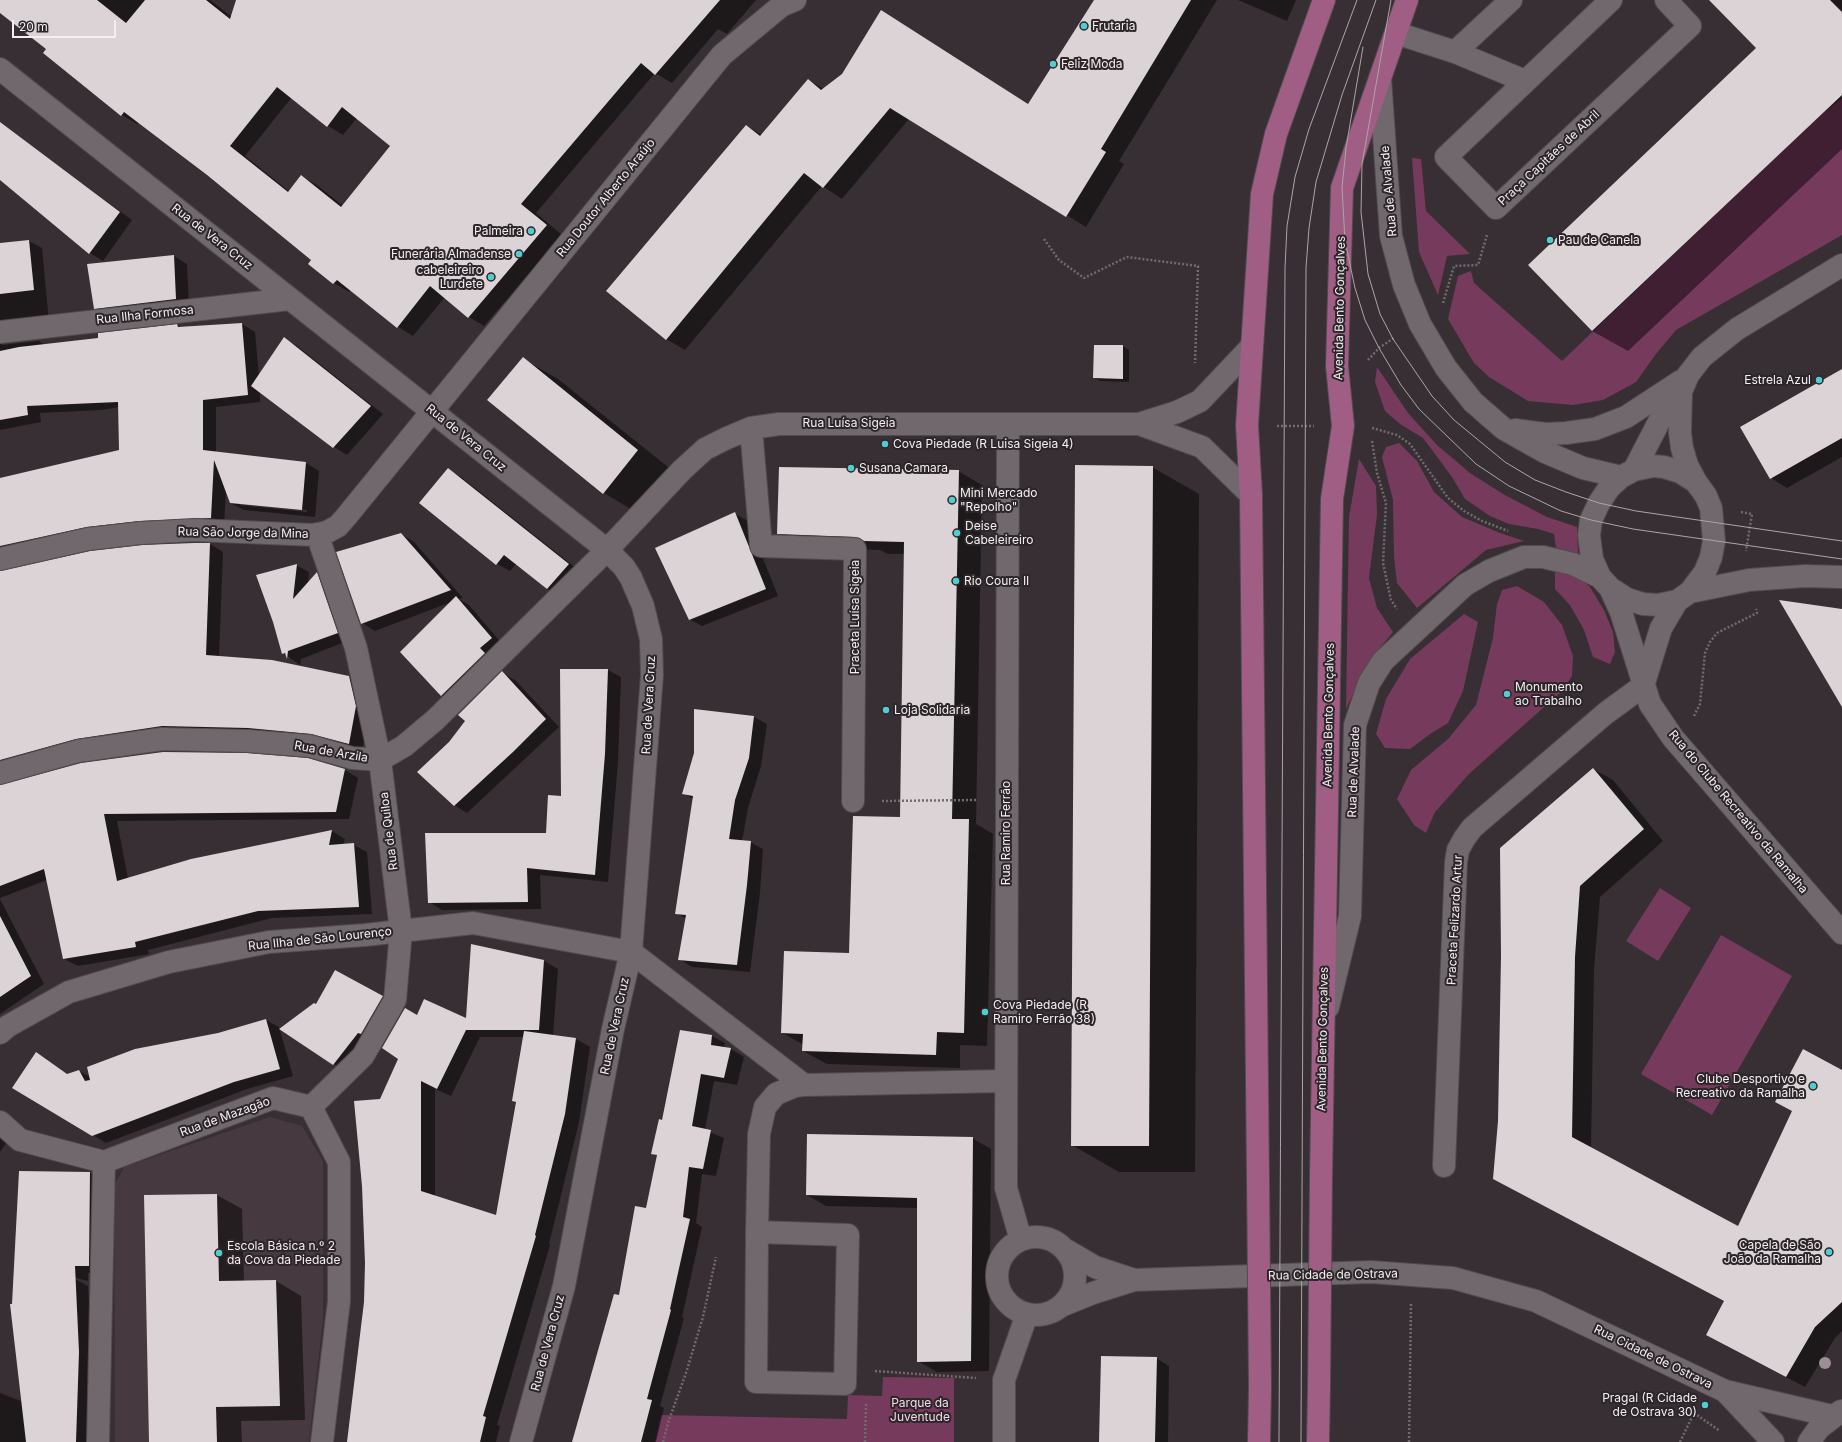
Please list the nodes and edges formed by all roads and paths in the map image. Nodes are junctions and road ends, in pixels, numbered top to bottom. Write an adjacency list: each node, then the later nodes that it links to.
1 (795, 0): 22 (street, Rua Doutor Alberto Araújo)
2 (1324, 0): 18 (main road)
3 (1407, 0): 7 (main road, Avenida Bento Gonçalves)
4 (1511, 0): 8 (street)
5 (1611, 0): 11 (street, Praça Capitães de Abril)
6 (1666, 0): 12 (street, Praça Capitães de Abril)
7 (1396, 33): 8 (street); 10 (main road, Avenida Bento Gonçalves)
8 (1455, 52): 11 (street)
9 (0, 69): 15 (street, Rua de Vera Cruz)
10 (1380, 78): 16 (street, Rua de Alvalade); 26 (main road, Avenida Bento Gonçalves)
11 (1525, 81): 12 (street, Praça Capitães de Abril)
12 (1496, 208): 16 (path)
13 (1044, 240): 21 (path)
14 (1842, 265): 20 (street)
15 (290, 299): 17 (street, Rua Ilha Formosa); 22 (street, Rua de Vera Cruz)
16 (1420, 324): 19 (path); 28 (street, Rua de Alvalade)
17 (0, 332)
18 (1252, 346): 21 (street, Rua Luísa Sigeia); 25 (main road)
19 (1366, 366)
20 (1685, 384): 28 (street); 29 (street); 30 (street)
21 (1200, 401): 24 (street, Rua Luísa Sigeia)
22 (432, 411): 33 (street, Rua São Jorge da Mina); 34 (street, Rua de Vera Cruz)
23 (1008, 424): 24 (street, Rua Luísa Sigeia); 27 (street, Rua Luísa Sigeia); 43 (street, Rua Ramiro Ferrão)
24 (1139, 424): 31 (street, Rua Luísa Sigeia)
25 (1247, 425): 26 (path); 31 (main road)
26 (1342, 426): 48 (main road, Avenida Bento Gonçalves)
27 (751, 428): 34 (street, Rua Luísa Sigeia); 44 (street, Praceta Luísa Sigeia)
28 (1504, 428): 29 (street, Rua de Alvalade)
29 (1627, 474): 30 (street); 37 (street)
30 (1696, 482): 38 (street)
31 (1251, 495): 74 (main road, bridge)
32 (1510, 532): 39 (path)
33 (317, 534): 35 (street, Rua São Jorge da Mina); 41 (street, Rua de Quiloa)
34 (607, 550): 41 (street, Rua de Arzila); 47 (street, Rua de Vera Cruz)
35 (0, 559)
36 (1842, 577): 38 (street)
37 (1605, 582): 38 (street); 39 (street, Rua de Alvalade); 40 (street, Rua do Clube Recreativo da Ramalha)
38 (1684, 596): 40 (street)
39 (1414, 633): 48 (street, Rua de Alvalade)
40 (1643, 686): 46 (street, Rua do Clube Recreativo da Ramalha); 55 (street, Praceta Felizardo Artur)
41 (380, 760): 42 (street, Rua de Arzila); 45 (street, Rua de Quiloa)
42 (0, 773)
43 (1006, 799): 44 (path); 50 (street, Rua Ramiro Ferrão)
44 (853, 801)
45 (401, 931): 47 (street, Rua Ilha de São Lourenço); 49 (street, Rua Ilha de São Lourenço); 52 (street, Rua de Quiloa)
46 (1842, 933)
47 (631, 952): 51 (street); 71 (street, Rua de Vera Cruz)
48 (1324, 1024): 75 (main road, Avenida Bento Gonçalves, bridge)
49 (0, 1033)
50 (1005, 1081): 51 (street); 57 (street, Rua Ramiro Ferrão)
51 (804, 1085): 56 (street)
52 (311, 1107): 54 (street, Rua de Mazagão); 70 (street)
53 (0, 1122): 54 (street)
54 (104, 1162): 69 (street)
55 (1444, 1166)
56 (757, 1232): 56 (street)
57 (1021, 1240): 58 (street); 63 (street)
58 (1066, 1250): 61 (street, Rua Cidade de Ostrava); 62 (street)
59 (716, 1257): 72 (path)
60 (1411, 1275): 61 (street, Rua Cidade de Ostrava); 66 (street, Rua Cidade de Ostrava); 76 (path)
61 (1134, 1280): 62 (street, Rua Cidade de Ostrava)
62 (1061, 1306): 63 (street)
63 (1027, 1314): 65 (street)
64 (874, 1371): 65 (path)
65 (1004, 1380): 73 (street)
66 (1725, 1391): 67 (street, Rua Cidade de Ostrava); 78 (street, Rua Cidade de Ostrava)
67 (1837, 1413): 79 (street)
68 (1723, 1434): 77 (path)
69 (98, 1442)
70 (322, 1442)
71 (521, 1442)
72 (663, 1442)
73 (1004, 1442)
74 (1259, 1442)
75 (1318, 1442)
76 (1409, 1442)
77 (1680, 1442)
78 (1773, 1442)
79 (1809, 1442)

